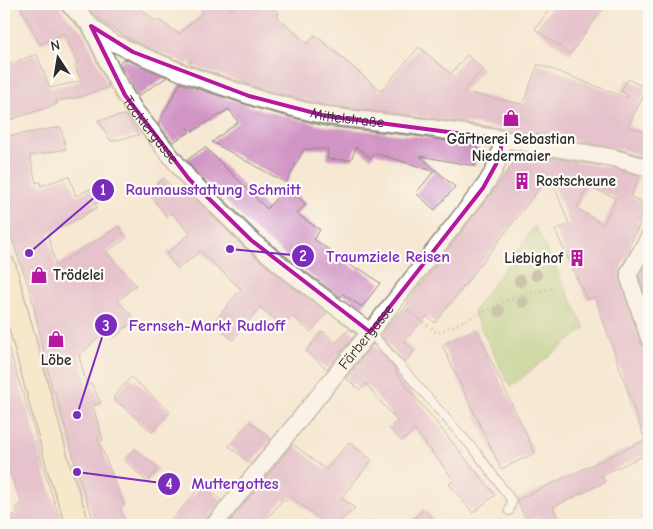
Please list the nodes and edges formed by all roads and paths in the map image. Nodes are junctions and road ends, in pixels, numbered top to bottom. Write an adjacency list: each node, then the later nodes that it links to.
1 (69, 4): 2 (street, Mittelstraße)
2 (91, 26): 3 (street, Mittelstraße); 9 (street, Tocklergasse)
3 (502, 139): 4 (street, Mittelstraße); 8 (street, Färbergasse)
4 (649, 168)
5 (649, 237): 10 (street)
6 (4, 266): 12 (street)
7 (554, 288): 8 (path)
8 (394, 300): 9 (street, Färbergasse)
9 (370, 332): 11 (lane); 13 (street, Färbergasse)
10 (649, 338)
11 (509, 511)
12 (78, 525)
13 (214, 525)

